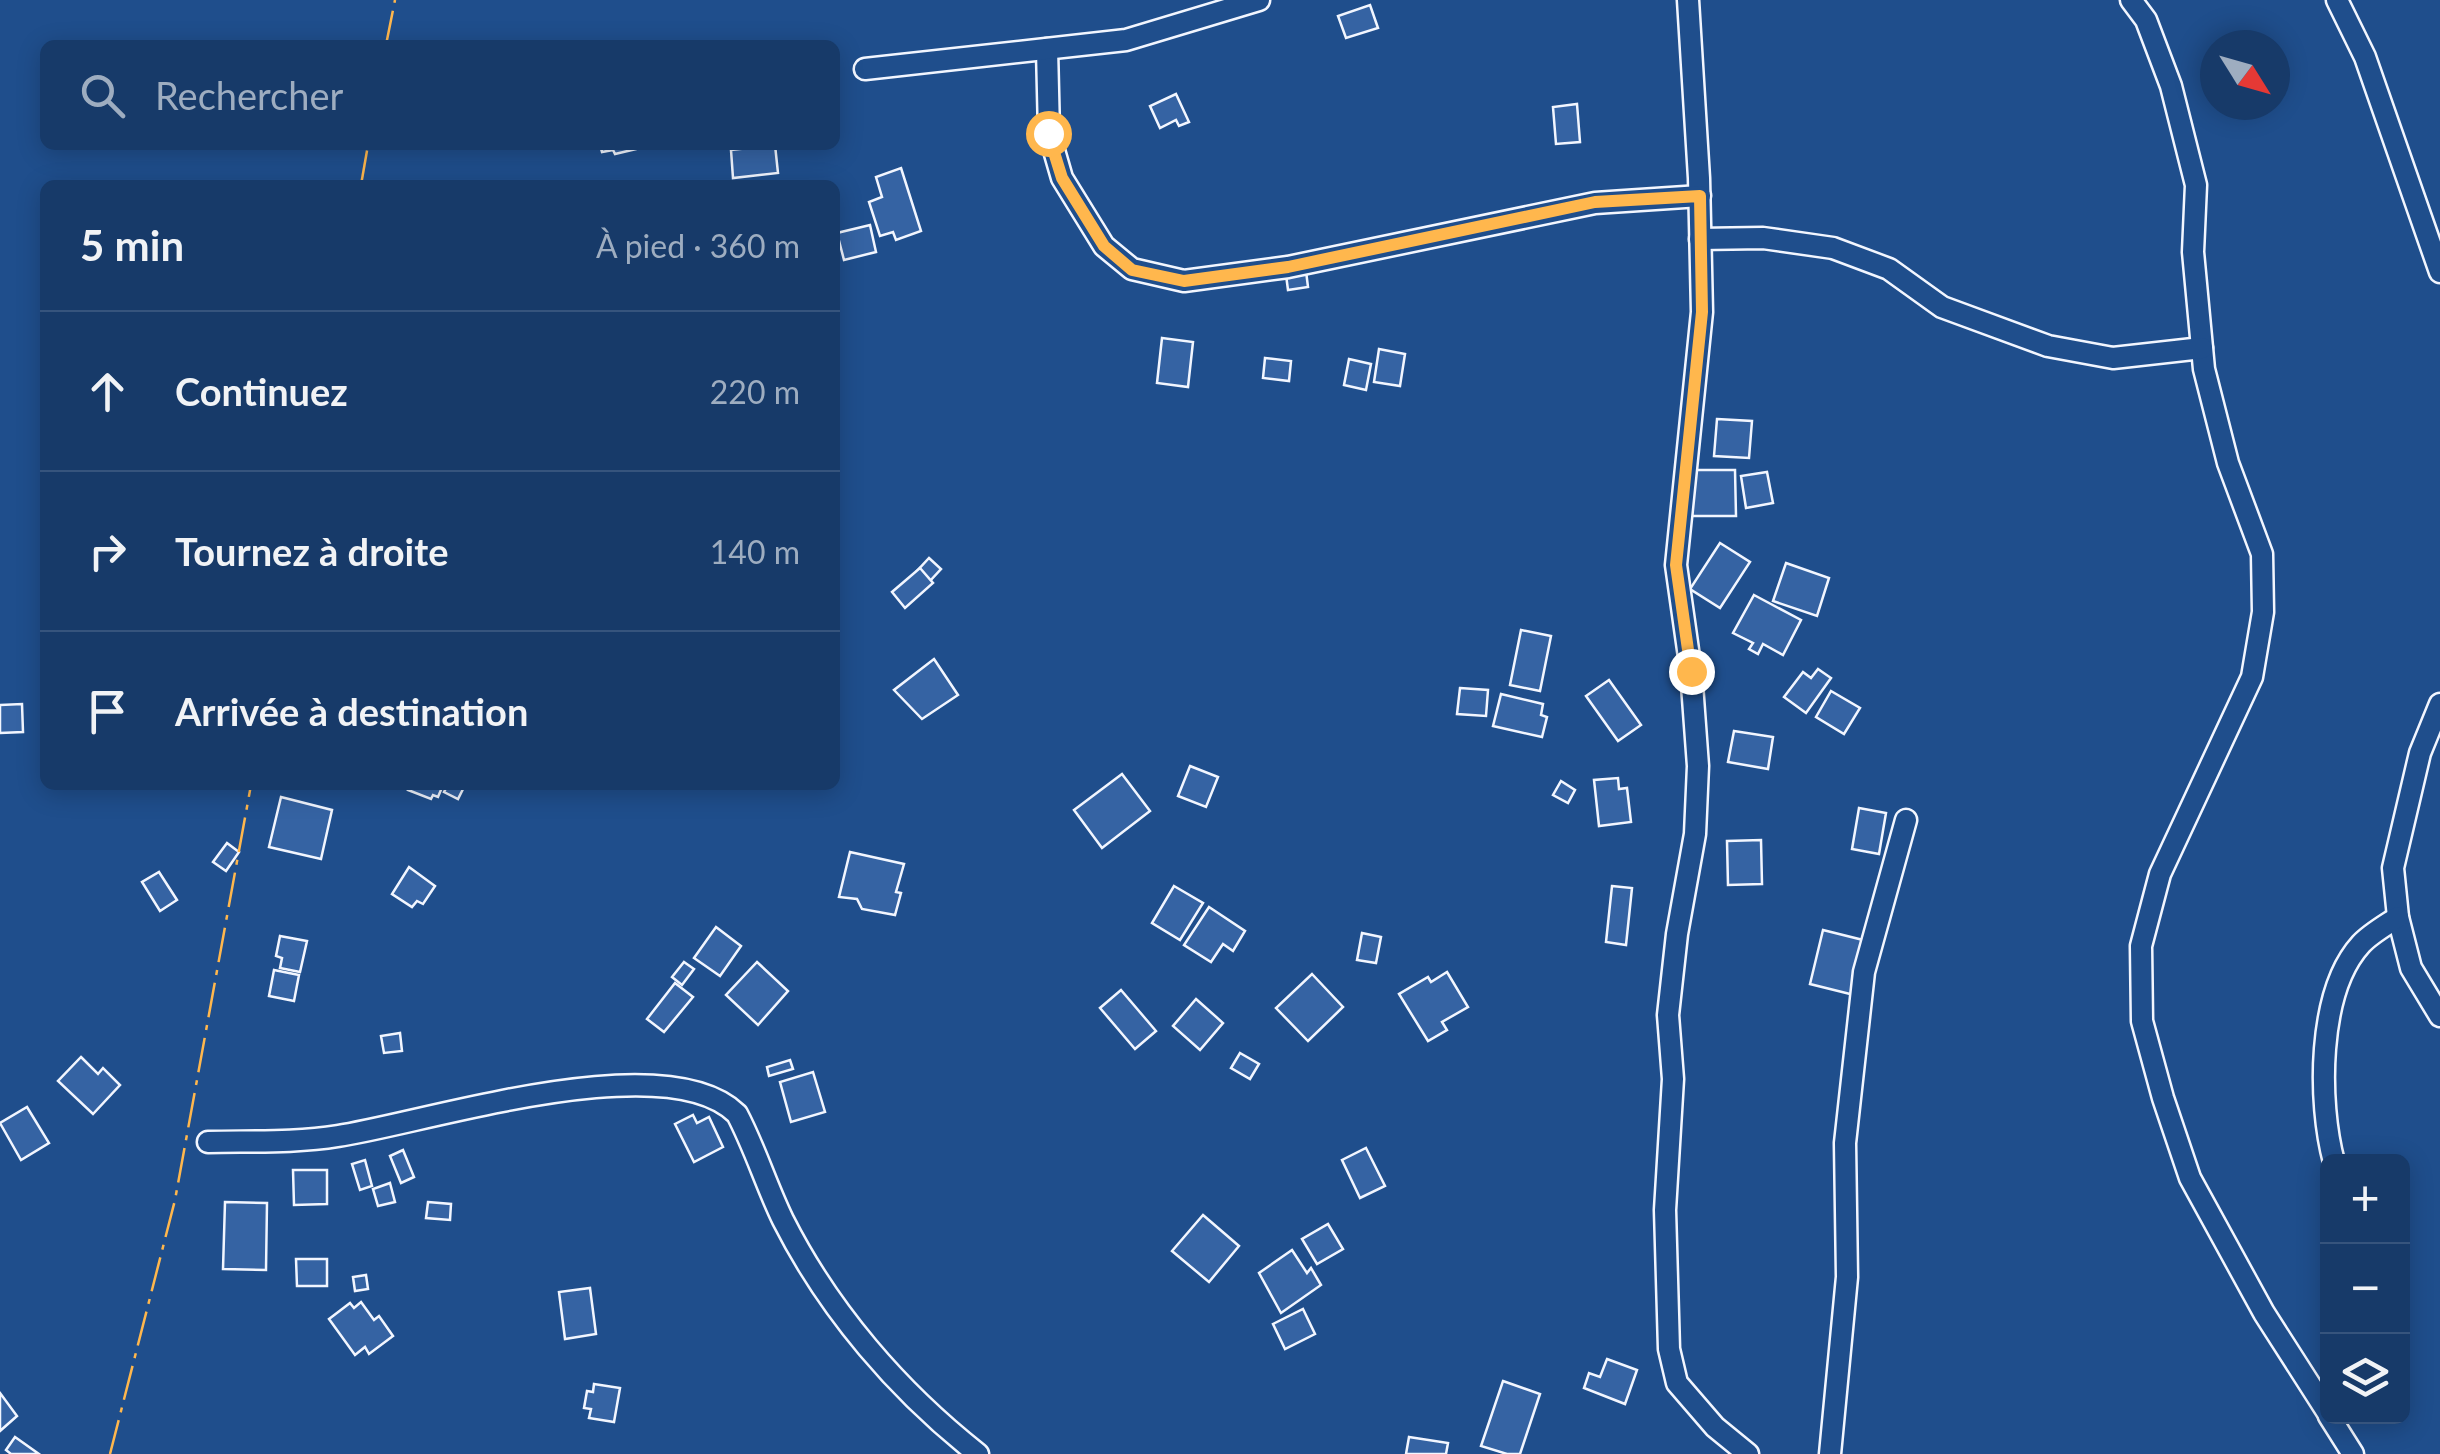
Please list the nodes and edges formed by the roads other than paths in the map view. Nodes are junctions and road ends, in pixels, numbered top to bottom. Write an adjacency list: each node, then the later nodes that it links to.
1 (1259, 0): 5 (street)
2 (1688, 0): 7 (street)
3 (2131, 0): 10 (street)
4 (2336, 0): 9 (street)
5 (1046, 49): 6 (street); 7 (street)
6 (866, 69)
7 (1700, 196): 8 (street)
8 (1700, 238): 10 (street); 20 (street)
9 (2440, 272)
10 (2202, 348): 17 (street)
11 (2440, 704): 13 (street)
12 (1906, 820): 21 (street)
13 (2398, 917): 14 (street); 16 (street)
14 (2440, 1016)
15 (208, 1142): 19 (street)
16 (2333, 1154)
17 (2320, 1402)
18 (2334, 1424): 22 (street)
19 (978, 1454)
20 (1748, 1454)
21 (1830, 1454)
22 (2353, 1454)

